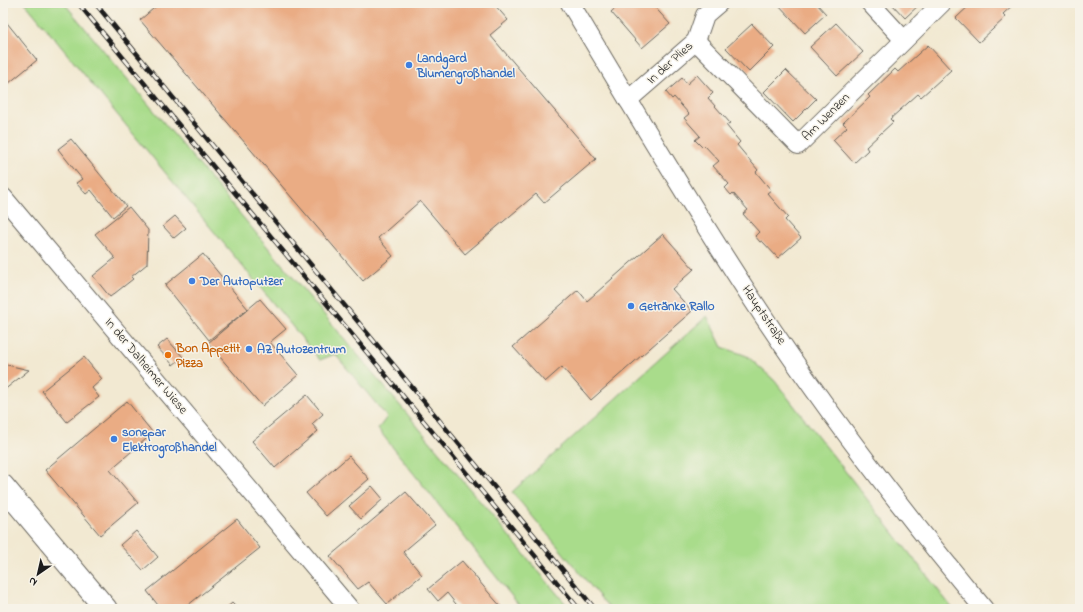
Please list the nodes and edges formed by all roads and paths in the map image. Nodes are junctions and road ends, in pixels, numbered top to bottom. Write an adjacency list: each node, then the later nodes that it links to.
1 (570, 3): 7 (street, Hauptstraße)
2 (719, 3): 6 (street, In der Plies)
3 (870, 3): 5 (street)
4 (942, 3): 5 (street, Am Wenzen)
5 (904, 40): 6 (street, Am Wenzen)
6 (696, 41): 7 (street, In der Plies)
7 (628, 100): 12 (street, Hauptstraße)
8 (3, 197): 11 (street, In der Dalheimer Wiese)
9 (3, 486): 10 (main road)
10 (106, 609)
11 (350, 609)
12 (984, 609)

